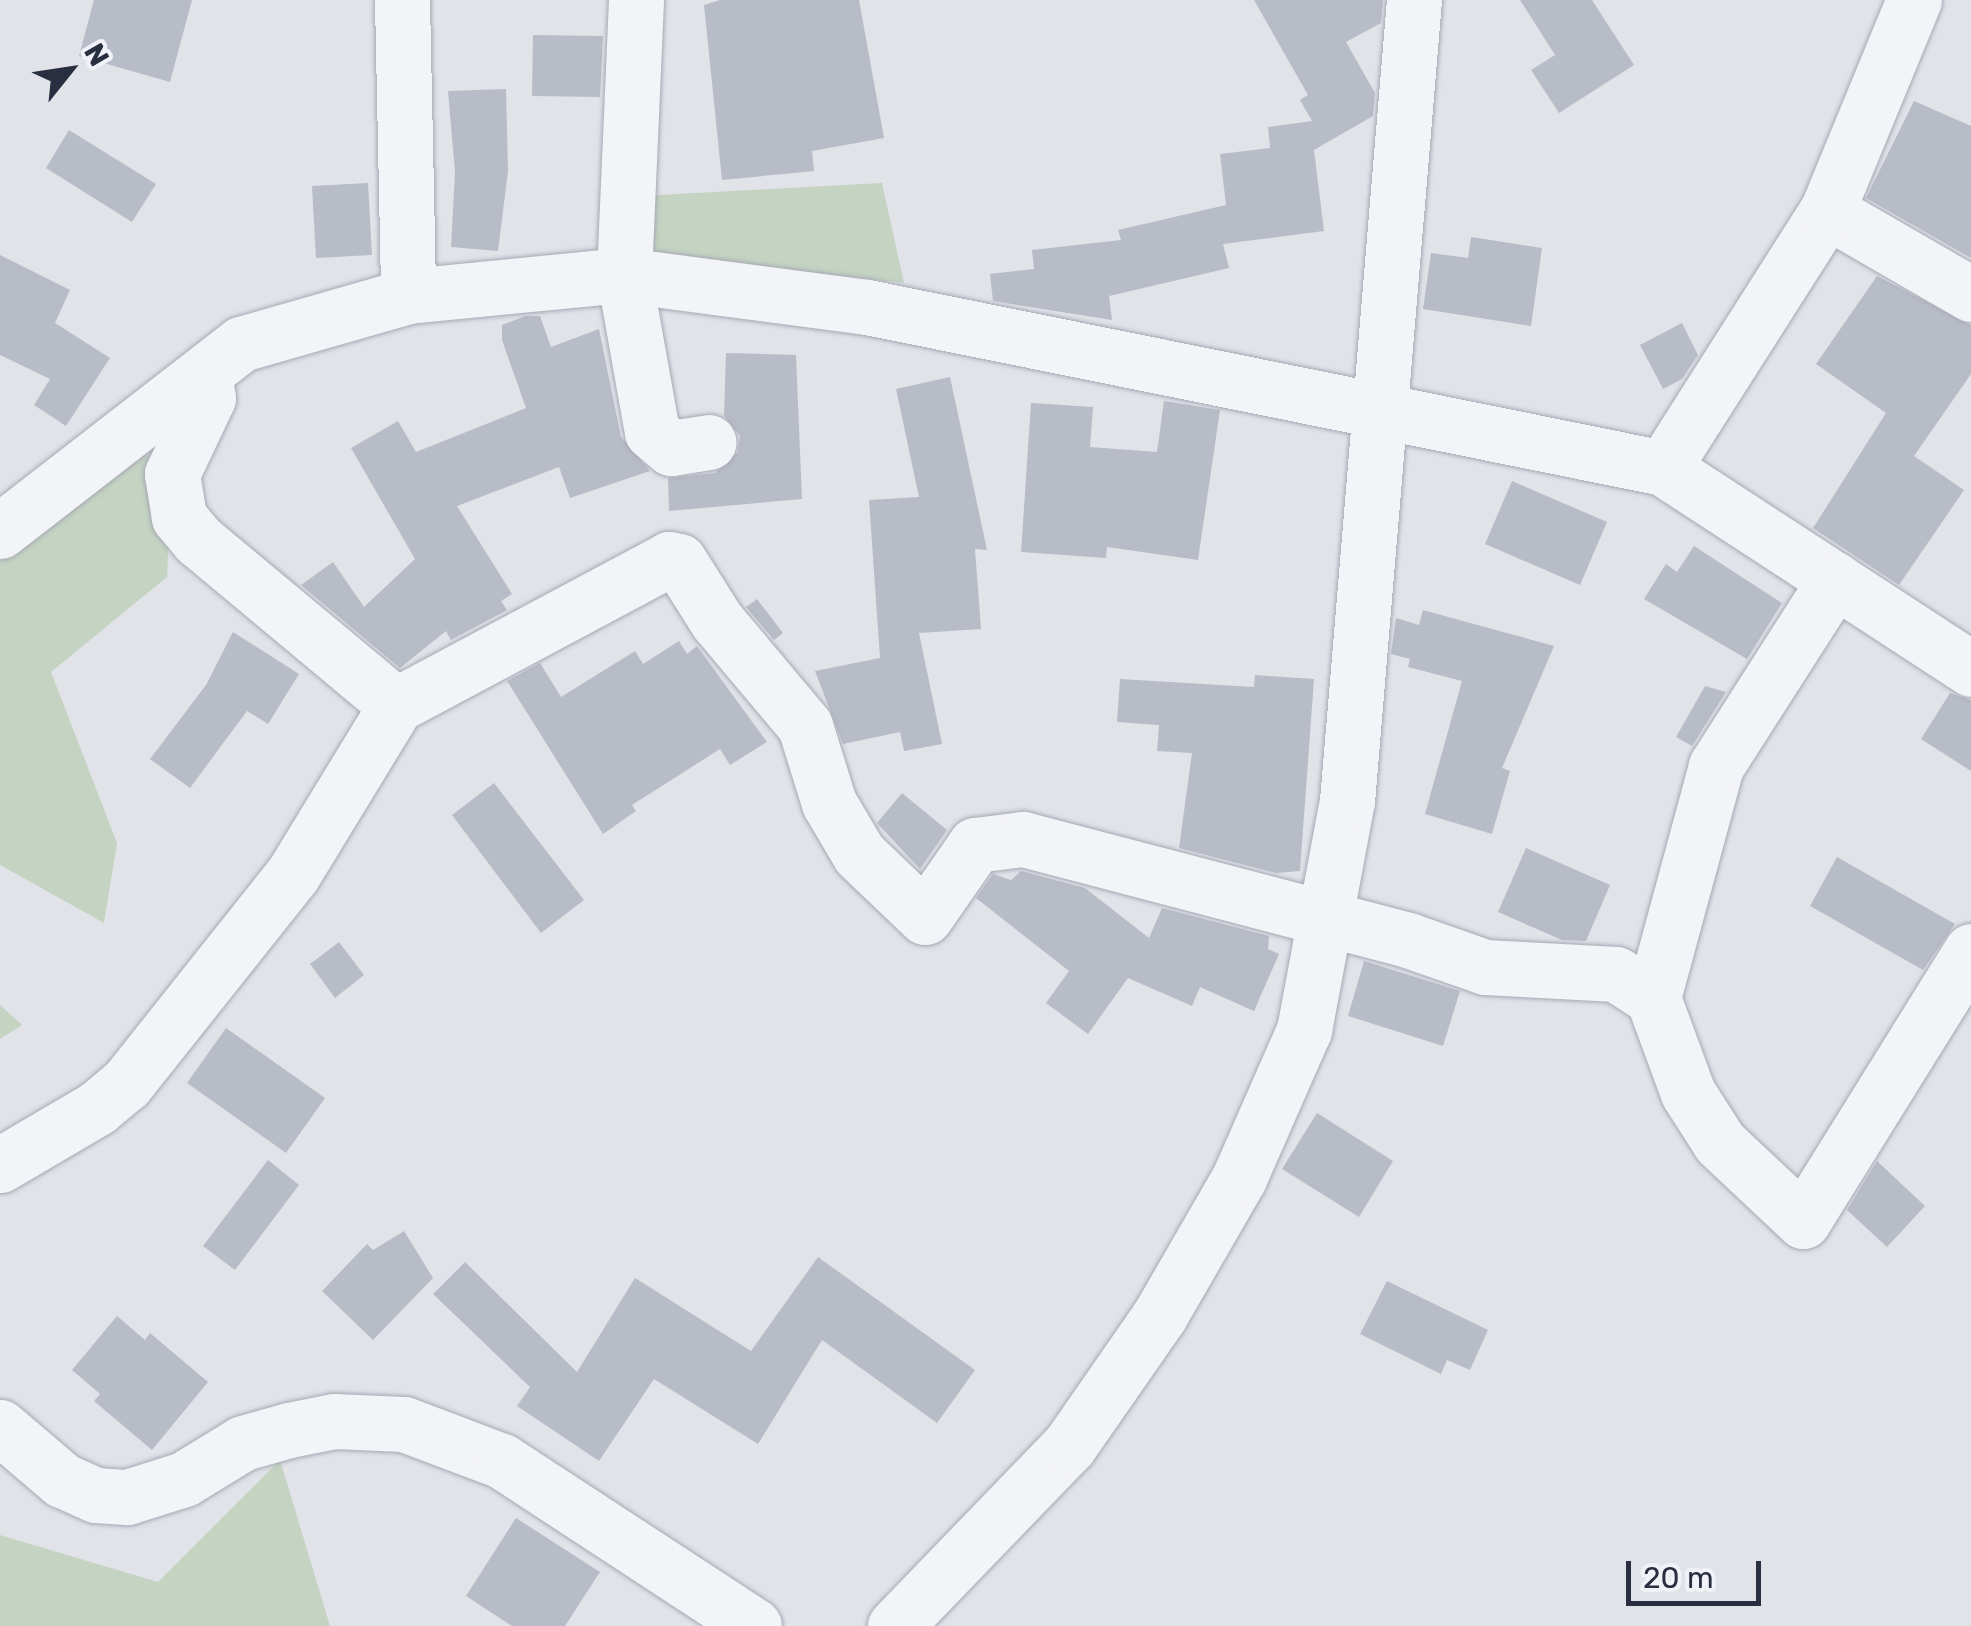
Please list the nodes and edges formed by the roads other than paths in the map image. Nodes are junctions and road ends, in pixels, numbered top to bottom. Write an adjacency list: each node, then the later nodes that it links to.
1 (402, 0): 8 (street)
2 (636, 0): 6 (street)
3 (1414, 0): 10 (street)
4 (1914, 0): 5 (street)
5 (1826, 211): 7 (street); 12 (street)
6 (624, 275): 8 (street); 10 (street); 11 (street)
7 (1971, 294)
8 (408, 296): 9 (street)
9 (204, 374): 13 (street); 16 (street)
10 (1376, 407): 12 (street); 17 (street)
11 (709, 442)
12 (1662, 468): 14 (street)
13 (0, 531)
14 (1835, 580): 15 (street); 19 (street)
15 (1971, 668)
16 (396, 705): 17 (street); 20 (street)
17 (1330, 921): 19 (street); 23 (street)
18 (1971, 951): 19 (street)
19 (1653, 998)
20 (0, 1165)
21 (0, 1426): 22 (street)
22 (754, 1626)
23 (895, 1626)

